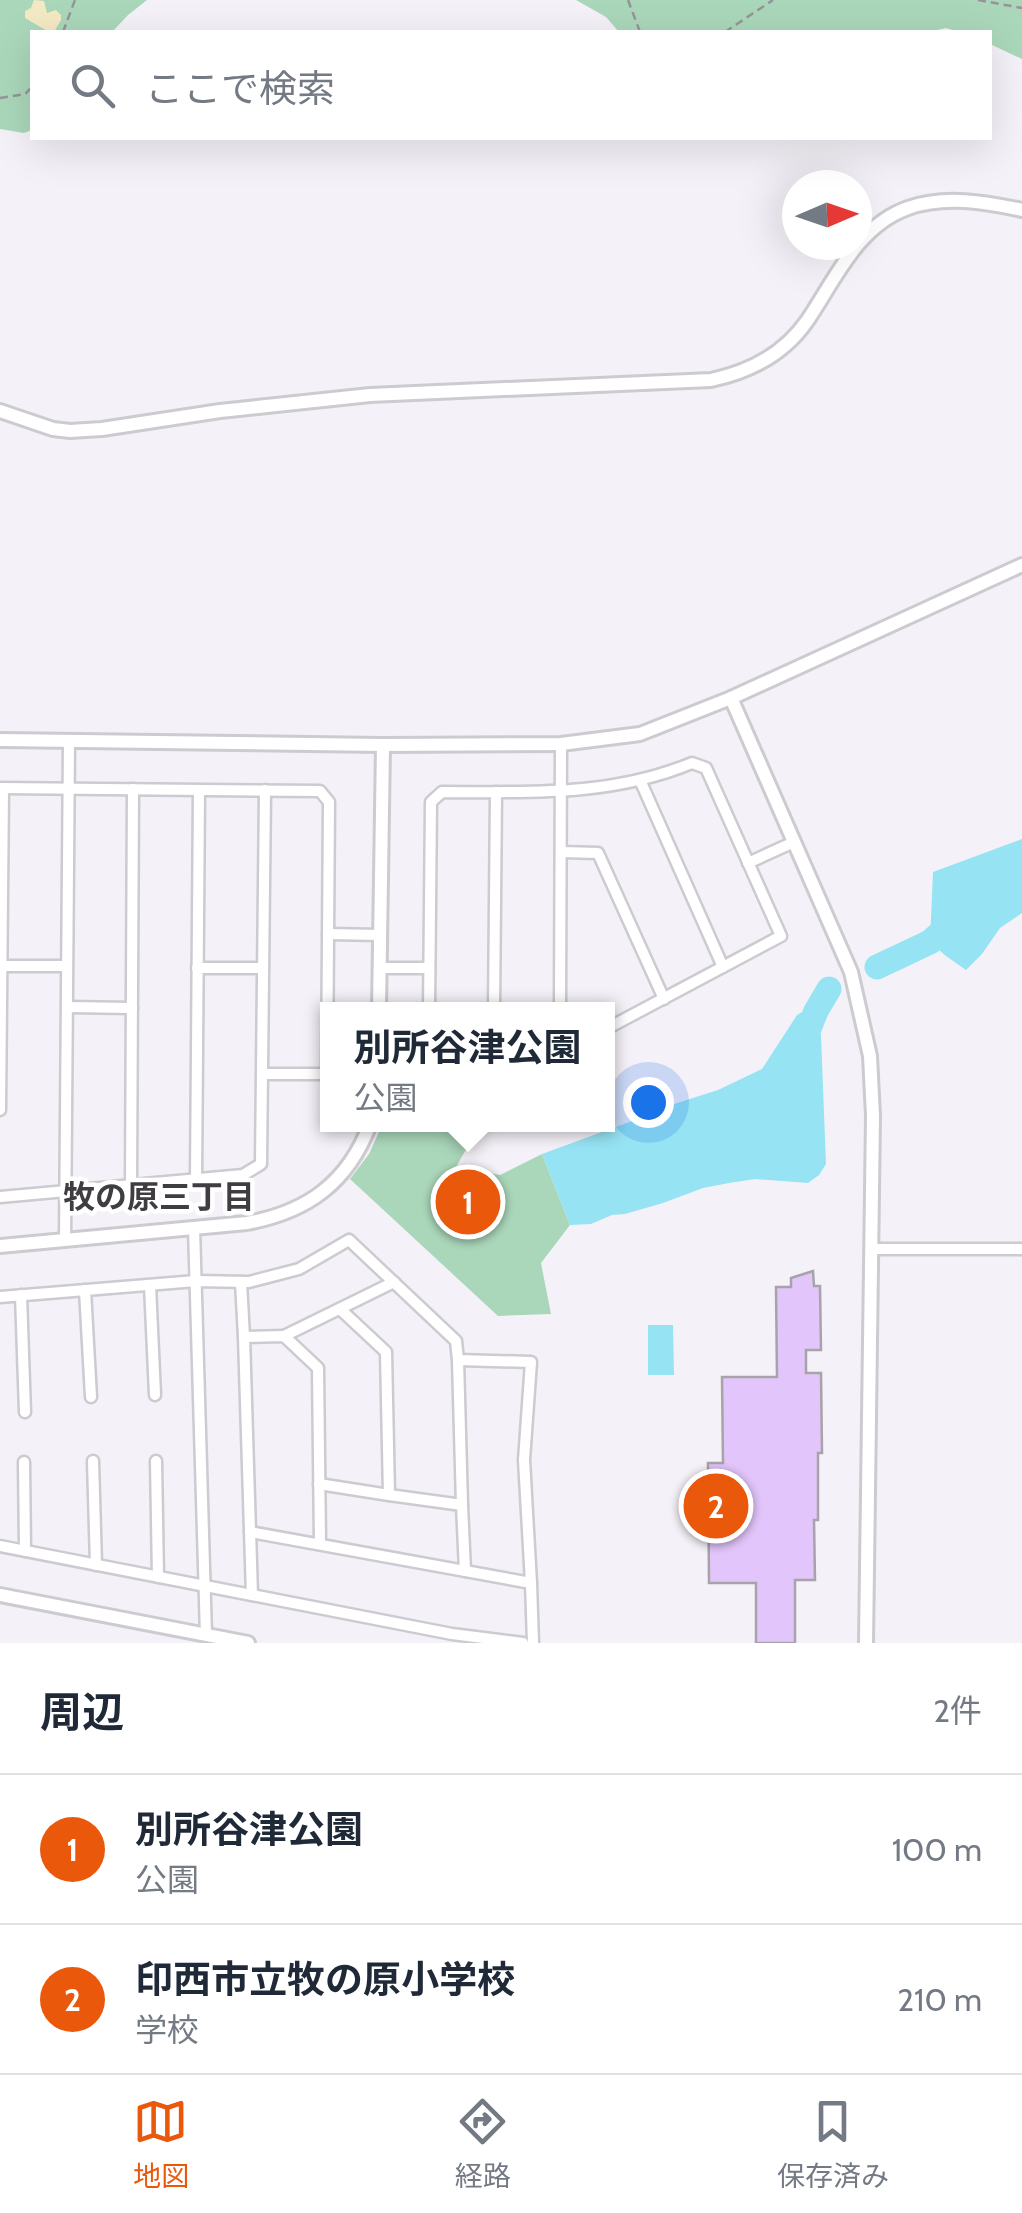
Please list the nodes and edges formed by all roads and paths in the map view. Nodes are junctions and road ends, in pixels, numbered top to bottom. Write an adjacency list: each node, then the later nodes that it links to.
1 (75, 0): 6 (path)
2 (628, 0): 7 (path)
3 (773, 0): 8 (path)
4 (978, 0): 5 (path)
5 (1022, 8)
6 (64, 30)
7 (639, 30)
8 (729, 30)
9 (30, 90): 10 (path)
10 (0, 98)
11 (1022, 210): 12 (street)
12 (0, 412)
13 (1022, 565): 14 (street)
14 (731, 698): 17 (street); 27 (street)
15 (0, 740): 16 (street)
16 (69, 741): 18 (street); 21 (street)
17 (561, 744): 18 (street); 26 (street)
18 (383, 745): 31 (street)
19 (640, 780): 26 (street); 29 (street); 34 (street)
20 (1, 788): 21 (street); 32 (street)
21 (68, 789): 22 (street); 33 (street)
22 (133, 789): 23 (street); 46 (street)
23 (198, 790): 24 (street); 35 (street)
24 (265, 790): 30 (street); 36 (street)
25 (496, 792): 26 (street); 38 (street); 43 (street)
26 (561, 792): 28 (street)
27 (794, 842): 29 (street); 59 (street)
28 (561, 852): 39 (street); 44 (street)
29 (748, 862): 34 (street)
30 (328, 934): 31 (street); 40 (street)
31 (380, 934): 37 (street)
32 (0, 966): 33 (street); 50 (street)
33 (66, 966): 45 (street)
34 (723, 966): 39 (street)
35 (197, 968): 36 (street); 52 (street)
36 (263, 968): 48 (street)
37 (380, 968): 38 (street); 41 (street)
38 (430, 968): 42 (street)
39 (664, 998): 47 (street)
40 (328, 1002)
41 (379, 1002)
42 (429, 1002)
43 (494, 1002)
44 (562, 1002)
45 (67, 1008): 46 (street); 54 (street)
46 (132, 1008): 53 (street)
47 (615, 1024)
48 (263, 1074): 49 (street); 52 (street)
49 (320, 1074)
50 (0, 1110)
51 (367, 1132): 56 (street)
52 (196, 1180): 53 (street)
53 (131, 1185): 54 (street)
54 (65, 1192): 55 (street); 57 (street)
55 (0, 1196)
56 (194, 1228): 57 (street); 61 (street)
57 (65, 1240): 58 (street)
58 (0, 1246)
59 (871, 1249): 60 (street); 96 (street)
60 (1022, 1249)
61 (196, 1281): 62 (street); 64 (street); 89 (street)
62 (241, 1282): 63 (street); 70 (street)
63 (394, 1282): 68 (street); 71 (street)
64 (150, 1285): 65 (street); 72 (street)
65 (85, 1290): 66 (street); 73 (street)
66 (21, 1295): 67 (street); 74 (street)
67 (0, 1297)
68 (340, 1309): 69 (street); 79 (street)
69 (284, 1336): 70 (street); 78 (street)
70 (244, 1337): 81 (street)
71 (458, 1360): 80 (street); 88 (street)
72 (156, 1395)
73 (91, 1397)
74 (25, 1412)
75 (93, 1461): 85 (street)
76 (24, 1462): 84 (street)
77 (156, 1462): 87 (street)
78 (320, 1484): 79 (street); 82 (street)
79 (389, 1495): 80 (street)
80 (462, 1506): 86 (street)
81 (250, 1532): 82 (street); 91 (street)
82 (320, 1544): 86 (street)
83 (0, 1546): 84 (street)
84 (25, 1551): 85 (street)
85 (96, 1565): 87 (street)
86 (464, 1571): 88 (street)
87 (158, 1577): 89 (street)
88 (530, 1583): 95 (street)
89 (204, 1586): 91 (street); 92 (street)
90 (0, 1595): 92 (street)
91 (252, 1595): 94 (street)
92 (206, 1635): 93 (street)
93 (248, 1643)
94 (523, 1643)
95 (533, 1643)
96 (866, 1643)

